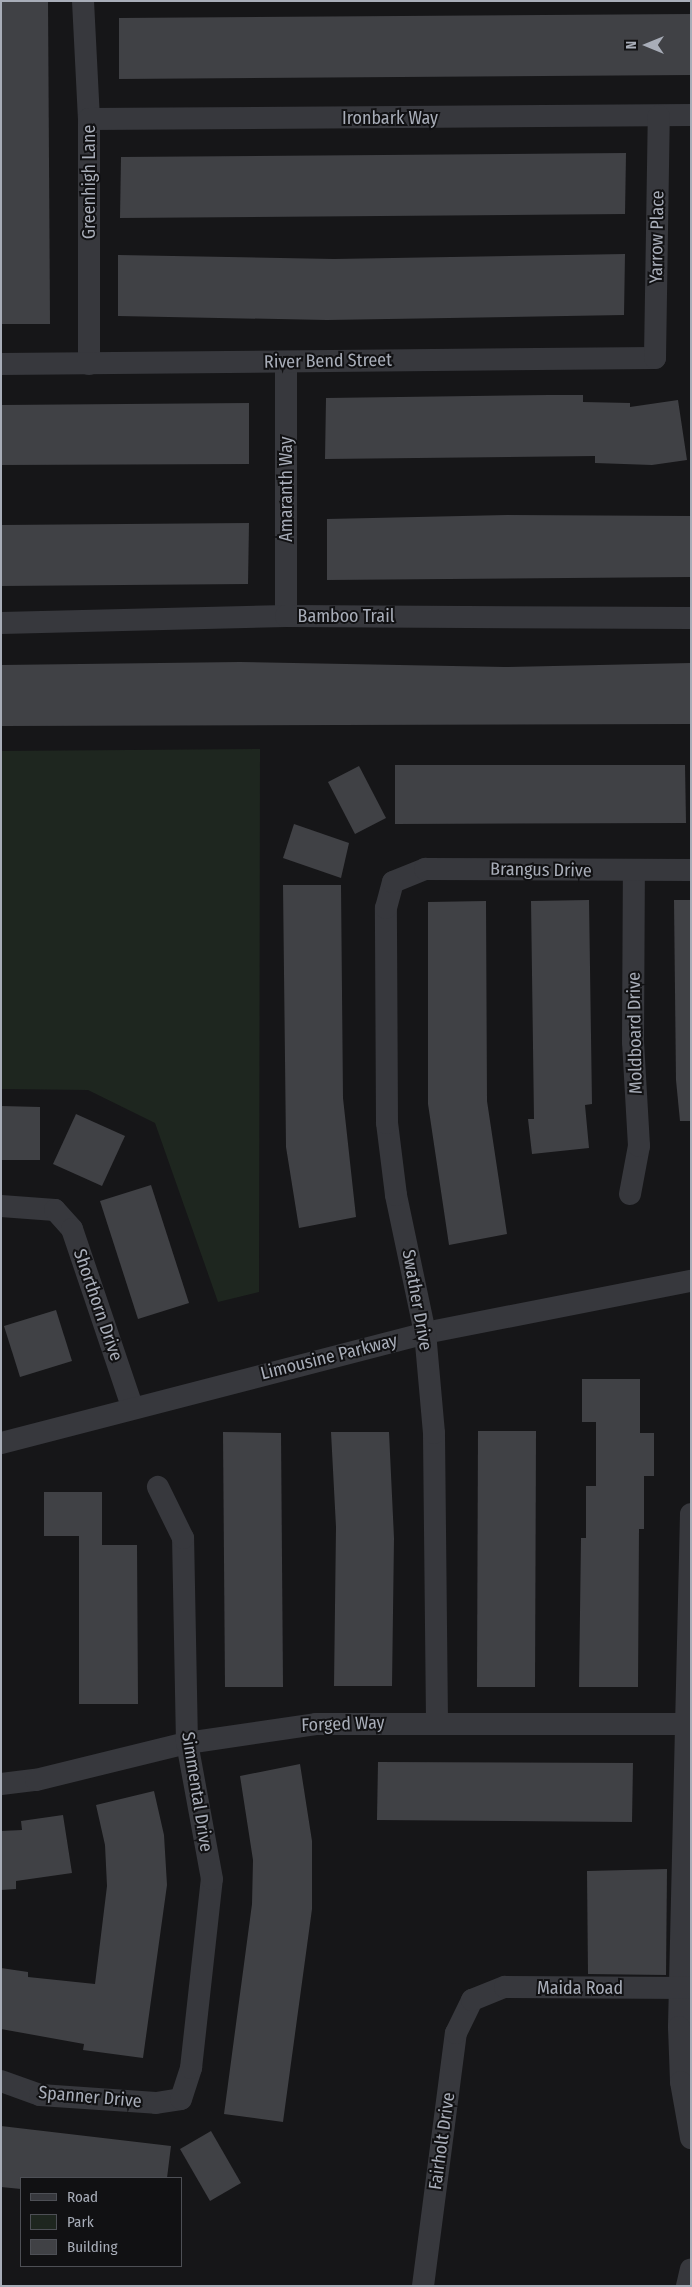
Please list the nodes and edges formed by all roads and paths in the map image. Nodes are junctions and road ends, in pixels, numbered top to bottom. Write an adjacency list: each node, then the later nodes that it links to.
1 (83, 1): 4 (street, Greenhigh Lane)
2 (691, 115): 3 (street, Ironbark Way)
3 (659, 116): 4 (street, Ironbark Way); 5 (street, Yarrow Place)
4 (89, 119): 8 (street, Greenhigh Lane)
5 (655, 358): 6 (street, River Bend Street)
6 (286, 362): 8 (street, River Bend Street); 9 (street, Amaranth Way)
7 (1, 364): 8 (street, River Bend Street)
8 (89, 364)
9 (286, 616): 10 (street, Bamboo Trail); 11 (street, Bamboo Trail)
10 (691, 618)
11 (1, 623)
12 (691, 870): 13 (street, Brangus Drive)
13 (634, 871): 14 (street, Brangus Drive); 15 (street, Moldboard Drive)
14 (394, 882): 18 (street, Swather Drive)
15 (630, 1194)
16 (1, 1206): 19 (street, Shorthorn Drive)
17 (691, 1281): 18 (street, Limousine Parkway)
18 (425, 1333): 19 (street, Limousine Parkway); 23 (street, Swather Drive)
19 (132, 1406): 20 (street, Limousine Parkway)
20 (1, 1443)
21 (158, 1487): 25 (street, Simmental Drive)
22 (691, 1514): 24 (street)
23 (437, 1721): 24 (street, Forged Way); 25 (street, Forged Way)
24 (687, 1724): 27 (street)
25 (187, 1743): 26 (street, Forged Way); 30 (street, Simmental Drive)
26 (1, 1784)
27 (685, 1988): 28 (street, Maida Road); 31 (street)
28 (472, 2000): 33 (street, Fairholt Drive)
29 (1, 2081): 30 (street, Spanner Drive)
30 (181, 2099)
31 (691, 2138)
32 (691, 2269): 34 (street)
33 (423, 2286)
34 (687, 2286)

